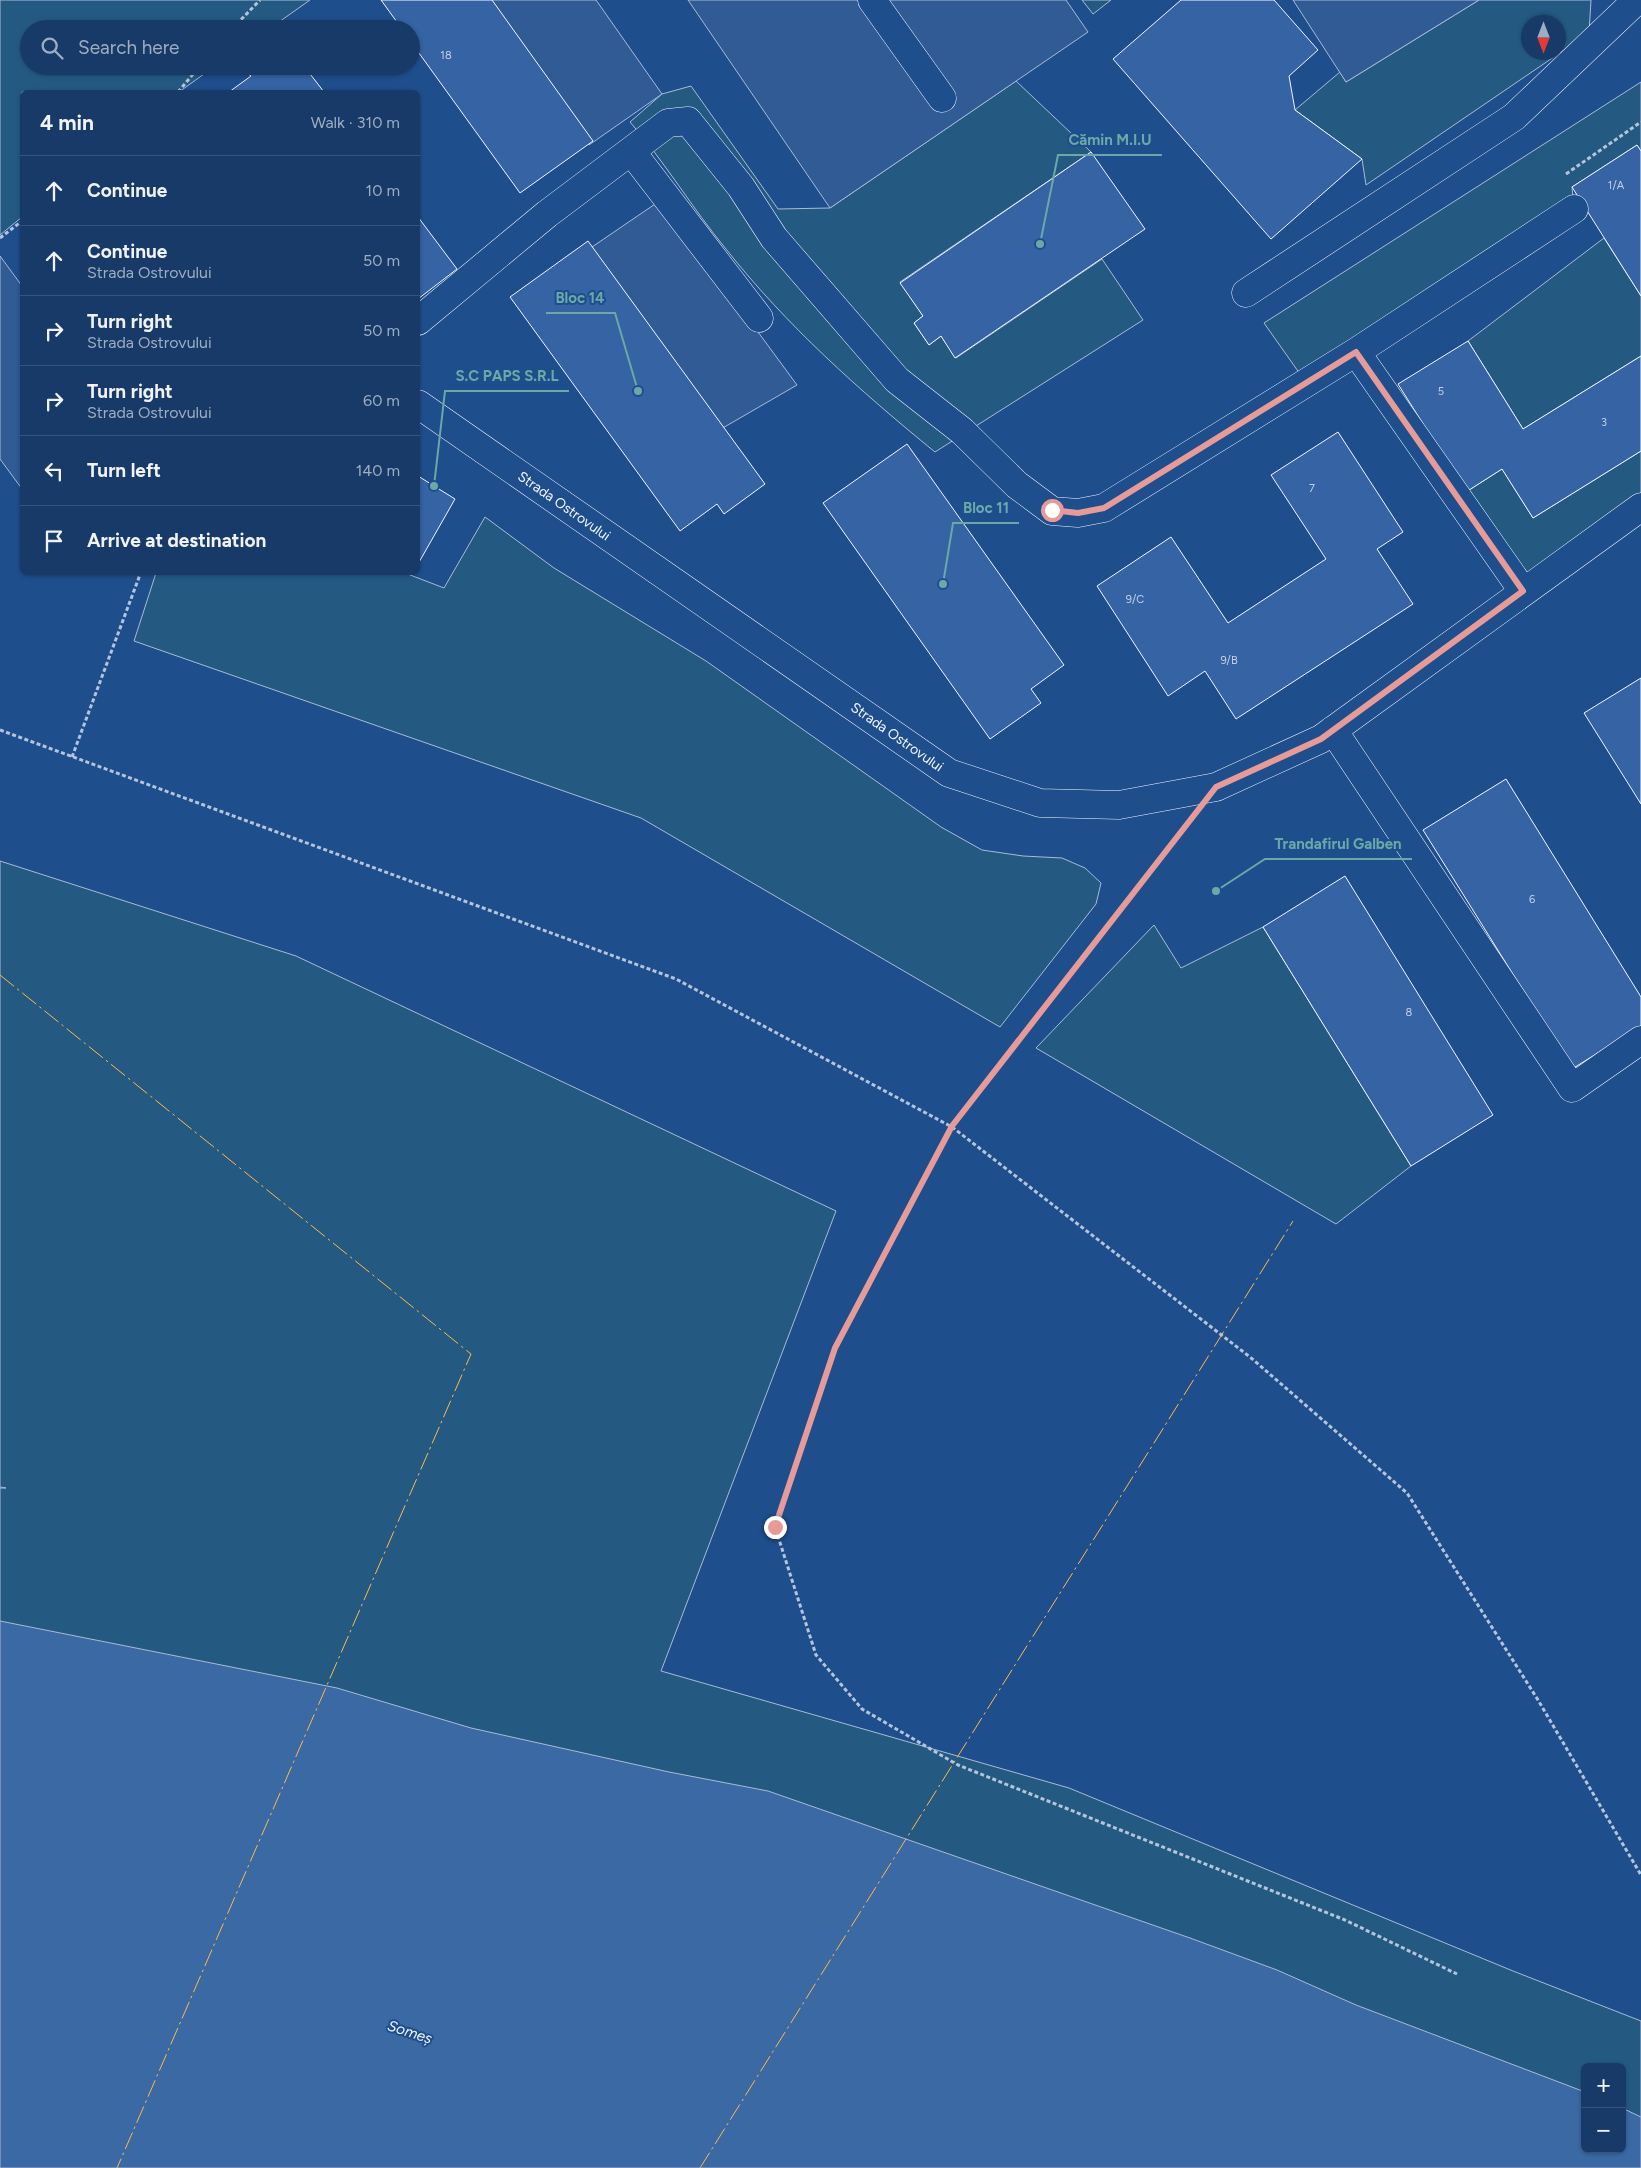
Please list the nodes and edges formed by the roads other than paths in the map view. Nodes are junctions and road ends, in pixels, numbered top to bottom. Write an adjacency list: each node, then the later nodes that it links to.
1 (872, 0): 3 (street)
2 (1637, 0): 6 (street)
3 (942, 98)
4 (631, 151): 7 (street); 8 (street); 9 (street)
5 (1574, 209): 9 (street)
6 (1246, 293)
7 (759, 318)
8 (420, 319)
9 (1356, 352): 12 (street)
10 (420, 405): 13 (street, Strada Ostrovului)
11 (1641, 507): 12 (street, Strada Ostrovului)
12 (1523, 591): 13 (street, Strada Ostrovului)
13 (1333, 730): 14 (street)
14 (1641, 1040)

